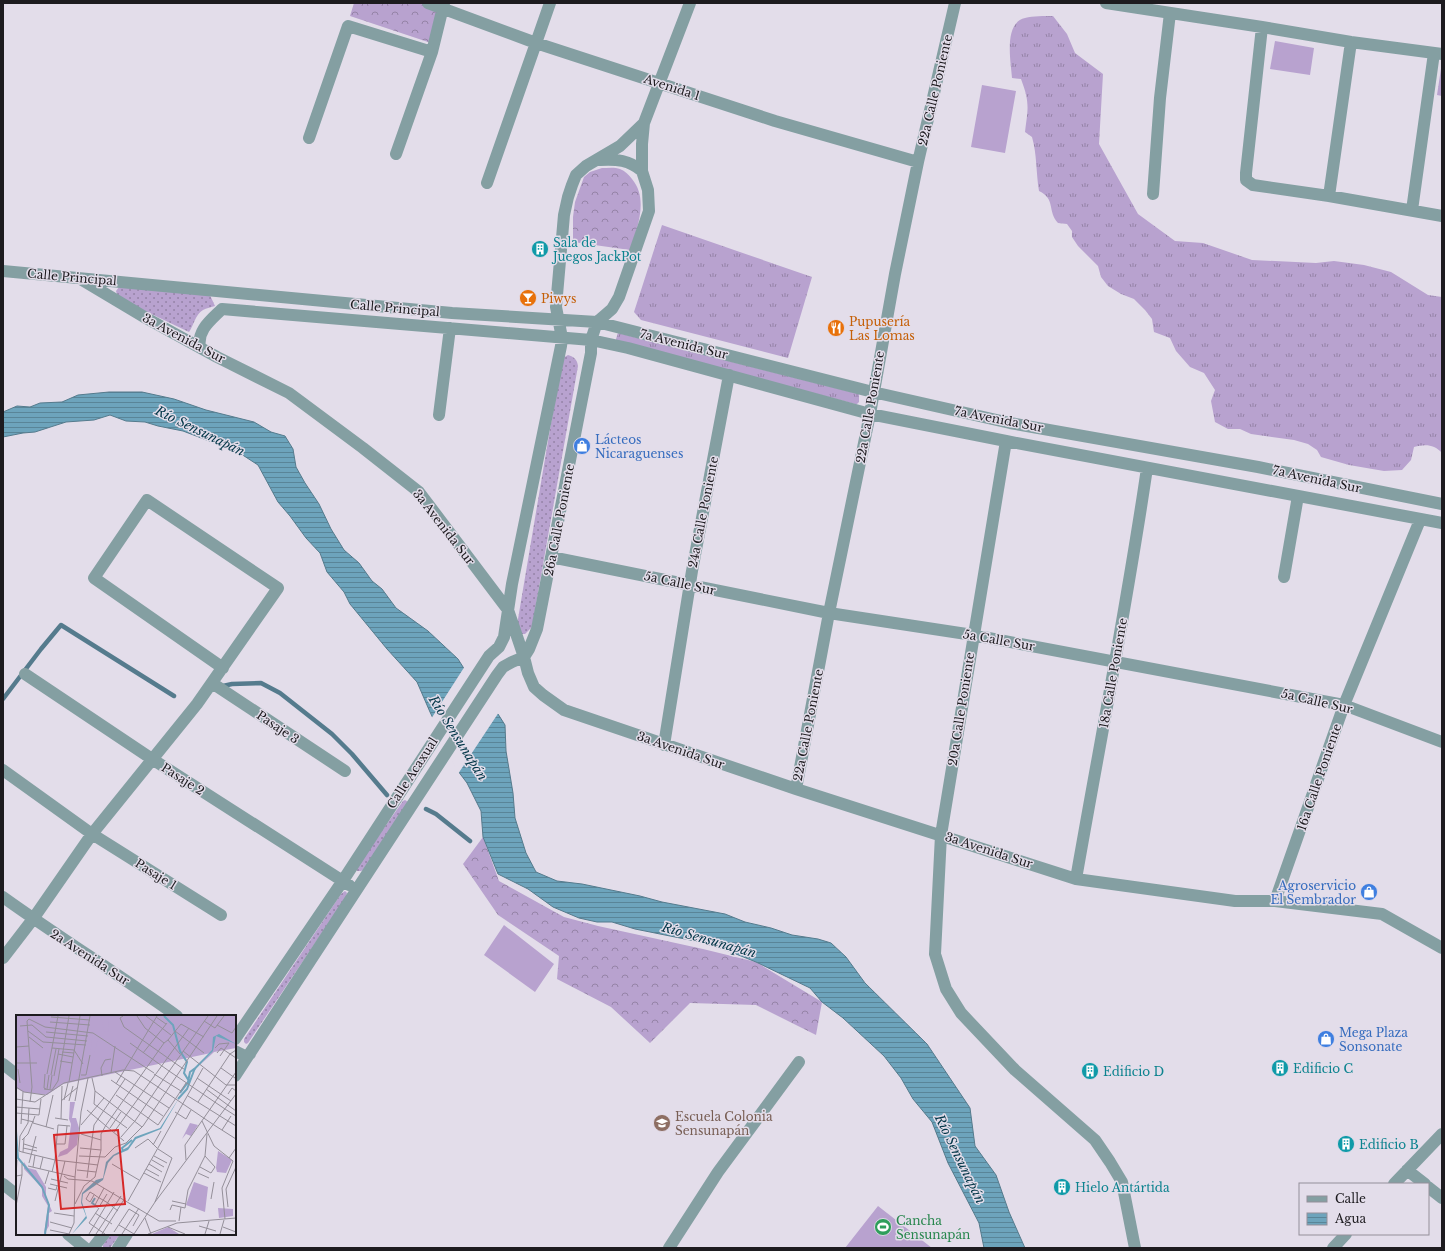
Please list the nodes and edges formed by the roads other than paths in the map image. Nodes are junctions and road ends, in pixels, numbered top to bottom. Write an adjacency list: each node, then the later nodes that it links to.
1 (428, 3): 6 (street, Avenida 1)
2 (550, 3): 10 (street)
3 (690, 3): 13 (street)
4 (954, 3): 18 (street, 22a Calle Poniente)
5 (1106, 3): 7 (street)
6 (443, 6): 10 (street, Avenida 1); 11 (street)
7 (1170, 13): 8 (street); 21 (street)
8 (1262, 27): 9 (street); 22 (street)
9 (1351, 42): 12 (street); 22 (street)
10 (536, 43): 13 (street, Avenida 1); 20 (street)
11 (432, 52): 15 (street); 16 (street)
12 (1438, 53): 23 (street)
13 (660, 83): 14 (street); 18 (street, Avenida 1)
14 (644, 123): 17 (street); 19 (street)
15 (309, 138)
16 (396, 154)
17 (595, 161): 19 (street); 29 (street)
18 (918, 162): 36 (street, 22a Calle Poniente)
19 (642, 171): 30 (street)
20 (487, 183)
21 (1153, 194)
22 (1329, 196): 23 (street)
23 (1412, 210): 24 (street)
24 (1442, 216)
25 (3, 270): 26 (street, Calle Principal)
26 (79, 278): 27 (street, Calle Principal); 34 (street, 3a Avenida Sur)
27 (213, 290): 28 (street); 29 (street, Calle Principal)
28 (222, 309): 31 (street, Calle Principal); 34 (street)
29 (559, 321): 30 (street, 7a Avenida Sur); 32 (street)
30 (597, 322): 33 (street, 26a Calle Poniente); 36 (street, 7a Avenida Sur)
31 (450, 328): 32 (street, Calle Principal); 38 (street)
32 (562, 338): 33 (street, 7a Avenida Sur); 48 (street)
33 (591, 340): 35 (street, 7a Avenida Sur); 45 (street, 26a Calle Poniente)
34 (200, 347): 48 (street, 3a Avenida Sur)
35 (729, 375): 37 (street, 7a Avenida Sur); 47 (street, 24a Calle Poniente)
36 (873, 392): 37 (street, 22a Calle Poniente); 42 (street, 7a Avenida Sur)
37 (870, 414): 39 (street, 7a Avenida Sur); 49 (street, 22a Calle Poniente)
38 (439, 415)
39 (1006, 441): 40 (street, 7a Avenida Sur); 50 (street, 20a Calle Poniente)
40 (1147, 468): 41 (street, 7a Avenida Sur); 52 (street, 18a Calle Poniente)
41 (1298, 496): 43 (street, 7a Avenida Sur); 46 (street)
42 (1442, 504)
43 (1420, 520): 44 (street, 7a Avenida Sur); 56 (street, 16a Calle Poniente)
44 (1442, 523)
45 (551, 557): 47 (street, 5a Calle Sur); 51 (street, 26a Calle Poniente)
46 (1284, 577)
47 (690, 586): 49 (street, 5a Calle Sur); 58 (street, 24a Calle Poniente)
48 (508, 610): 51 (street, 3a Avenida Sur); 66 (street, Calle Acaxual)
49 (830, 613): 50 (street, 5a Calle Sur); 62 (street, 22a Calle Poniente)
50 (973, 635): 52 (street, 5a Calle Sur); 64 (street, 20a Calle Poniente)
51 (524, 657): 58 (street, 3a Avenida Sur); 67 (street, Calle Acaxual)
52 (1115, 662): 56 (street, 5a Calle Sur); 65 (street, 18a Calle Poniente)
53 (223, 668): 53 (street); 55 (street)
54 (26, 674): 59 (street, Pasaje 2)
55 (212, 683): 59 (street); 61 (street, Pasaje 3)
56 (1344, 705): 57 (street, 5a Calle Sur); 69 (street, 16a Calle Poniente)
57 (1442, 742)
58 (664, 744): 62 (street, 3a Avenida Sur)
59 (152, 759): 63 (street); 66 (street, Pasaje 2)
60 (3, 770): 63 (street, Pasaje 1)
61 (345, 771)
62 (796, 789): 64 (street, 3a Avenida Sur)
63 (92, 834): 70 (street, Pasaje 1); 71 (street)
64 (941, 835): 65 (street, 3a Avenida Sur); 98 (street, 20a Calle Poniente)
65 (1076, 879): 69 (street, 3a Avenida Sur)
66 (342, 882): 67 (street); 75 (street, Calle Acaxual)
67 (357, 889): 77 (street, Calle Acaxual)
68 (3, 897): 71 (street, 2a Avenida Sur)
69 (1275, 901): 72 (street, 3a Avenida Sur)
70 (220, 915)
71 (33, 919): 73 (street); 74 (street, 2a Avenida Sur)
72 (1442, 948)
73 (3, 958)
74 (177, 1015)
75 (236, 1038)
76 (236, 1052): 77 (street)
77 (250, 1054): 80 (street, Calle Acaxual)
78 (799, 1062): 97 (street)
79 (3, 1064): 81 (street)
80 (236, 1071)
81 (16, 1074)
82 (1442, 1134): 83 (street)
83 (1407, 1170): 84 (street); 85 (street)
84 (1395, 1183)
85 (1424, 1183)
86 (3, 1184): 88 (street)
87 (1429, 1188): 89 (street)
88 (16, 1193)
89 (1442, 1198)
90 (69, 1235): 94 (street)
91 (103, 1235): 95 (street)
92 (126, 1235): 96 (street)
93 (1345, 1235): 99 (street)
94 (85, 1248)
95 (93, 1248)
96 (118, 1248)
97 (669, 1248)
98 (1135, 1248)
99 (1333, 1248)

